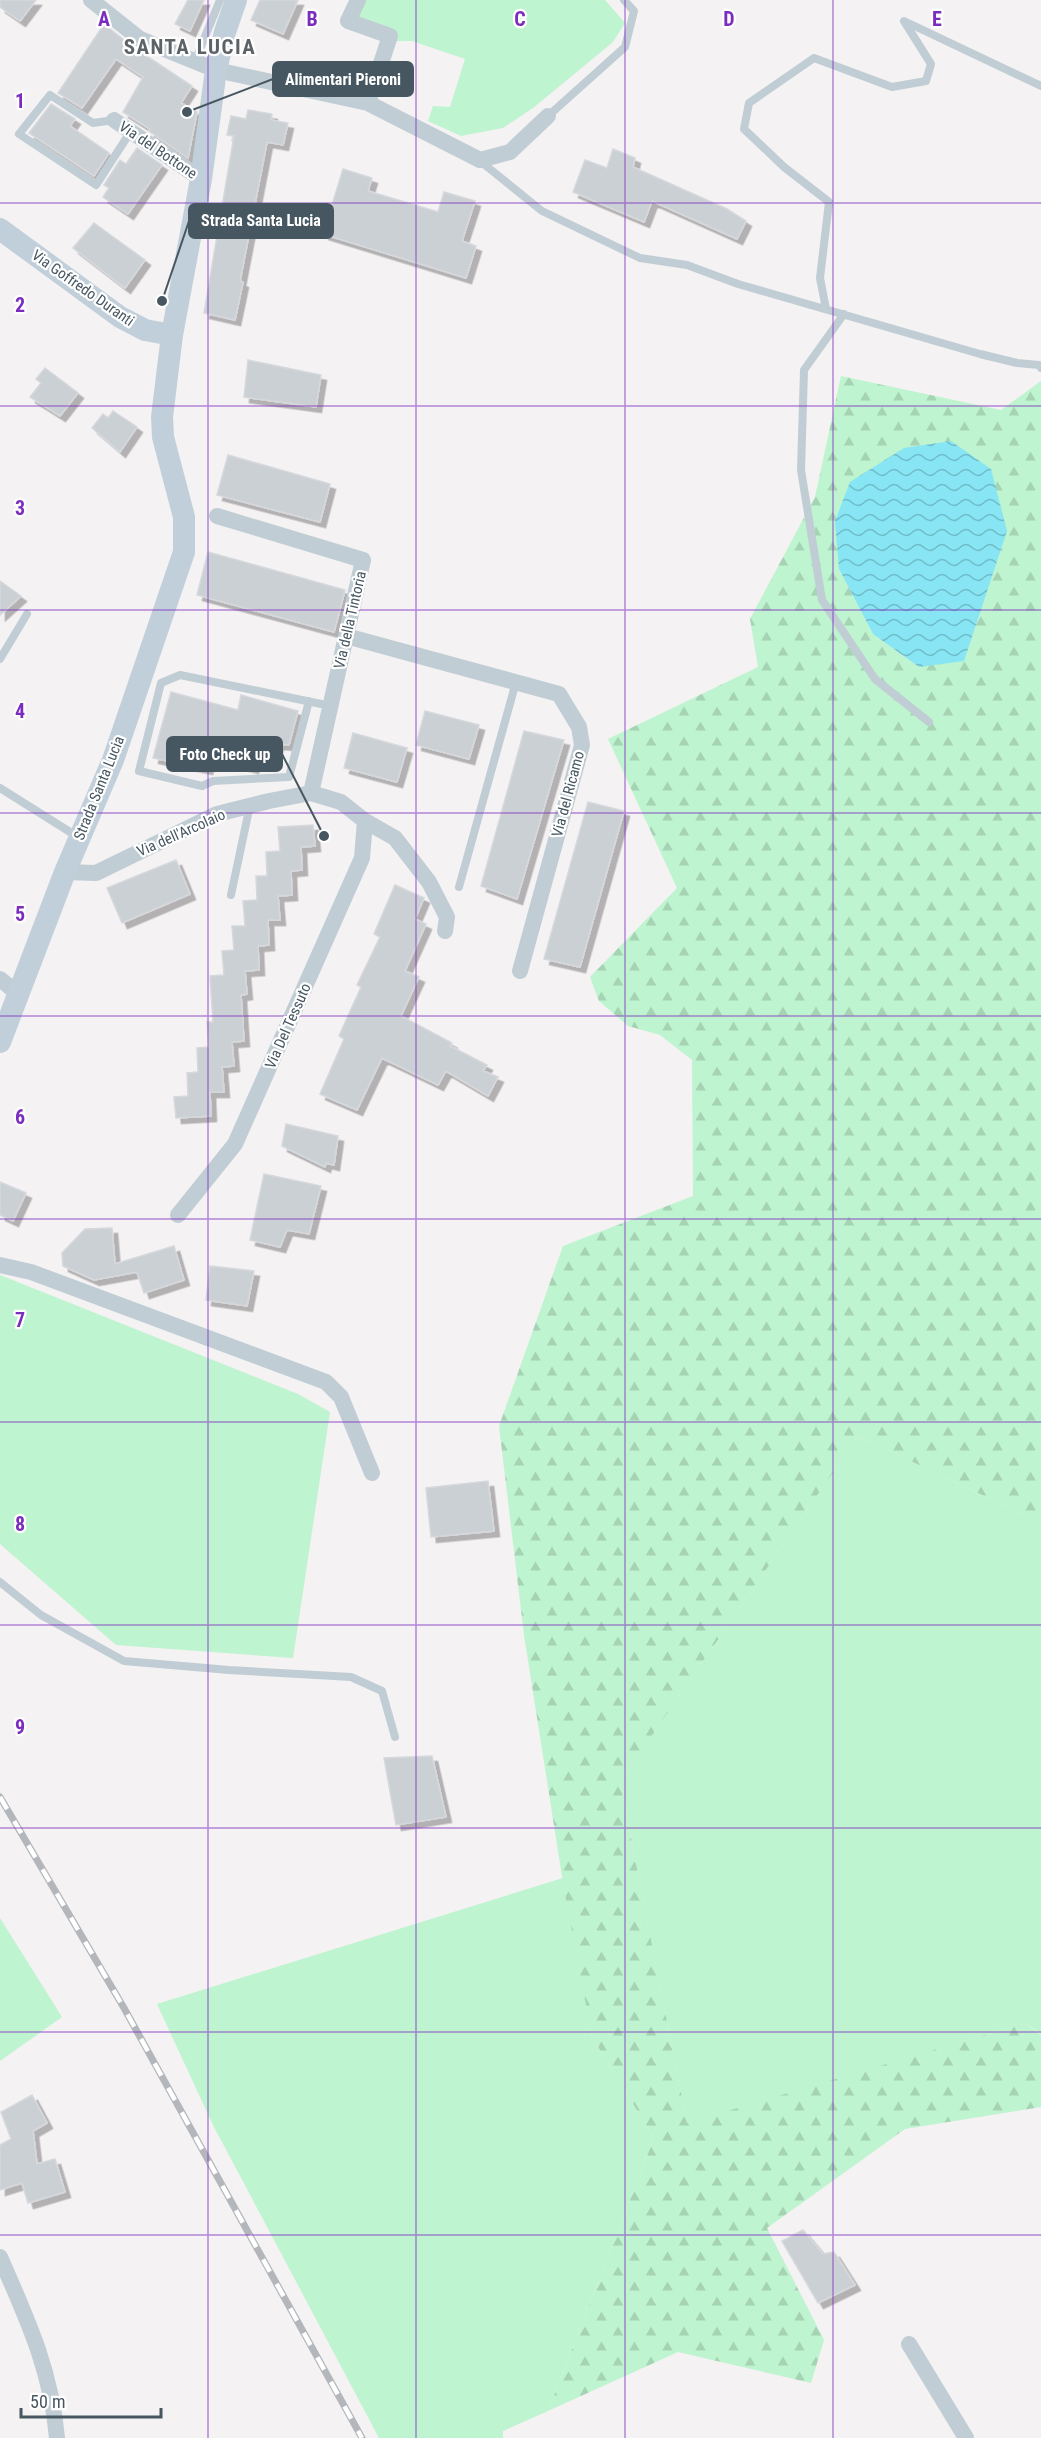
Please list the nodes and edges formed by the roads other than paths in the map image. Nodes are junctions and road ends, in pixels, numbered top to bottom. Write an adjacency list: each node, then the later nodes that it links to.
1 (92, 0): 6 (street)
2 (220, 0): 6 (lane)
3 (236, 0): 7 (street, Strada Santa Lucia)
4 (358, 0): 9 (street)
5 (624, 0): 10 (lane)
6 (195, 61): 7 (street)
7 (216, 70): 9 (street); 14 (street, Strada Santa Lucia)
8 (1041, 86): 16 (lane)
9 (368, 103): 13 (street)
10 (548, 116): 13 (street)
11 (114, 120): 12 (street, Via del Bottone); 12 (lane)
12 (130, 131): 14 (street, Via del Bottone)
13 (480, 160): 16 (lane)
14 (201, 179): 18 (street, Strada Santa Lucia)
15 (0, 229): 18 (street, Via Goffredo Duranti)
16 (826, 309): 17 (lane)
17 (844, 314): 19 (lane); 27 (lane)
18 (172, 335): 32 (street, Strada Santa Lucia)
19 (1040, 366)
20 (217, 516): 22 (street, Via della Tintoria)
21 (27, 614): 23 (lane)
22 (346, 636): 24 (street, Via del Ricamo); 26 (street, Via della Tintoria)
23 (0, 659)
24 (516, 682): 34 (lane); 37 (street, Via del Ricamo)
25 (309, 701): 25 (lane); 26 (lane)
26 (331, 706): 29 (street, Via della Tintoria)
27 (929, 722)
28 (0, 788): 32 (lane)
29 (311, 793): 30 (street, Via dell'Arcolaio); 31 (street, Via dell'Arcolaio)
30 (250, 806): 33 (street, Via dell'Arcolaio); 35 (lane)
31 (365, 821): 36 (street, Via dell'Arcolaio); 41 (street, Via Del Tessuto)
32 (79, 838): 33 (street, Strada Santa Lucia)
33 (65, 872): 39 (street, Strada Santa Lucia)
34 (459, 887)
35 (231, 895)
36 (445, 931)
37 (520, 971)
38 (0, 979): 39 (street)
39 (17, 993): 40 (street, Strada Santa Lucia)
40 (0, 1042)
41 (178, 1215)
42 (0, 1266): 43 (street)
43 (372, 1473)
44 (0, 1582): 45 (lane)
45 (395, 1737)
46 (0, 2257): 48 (street)
47 (909, 2344): 49 (street)
48 (57, 2438)
49 (966, 2438)

